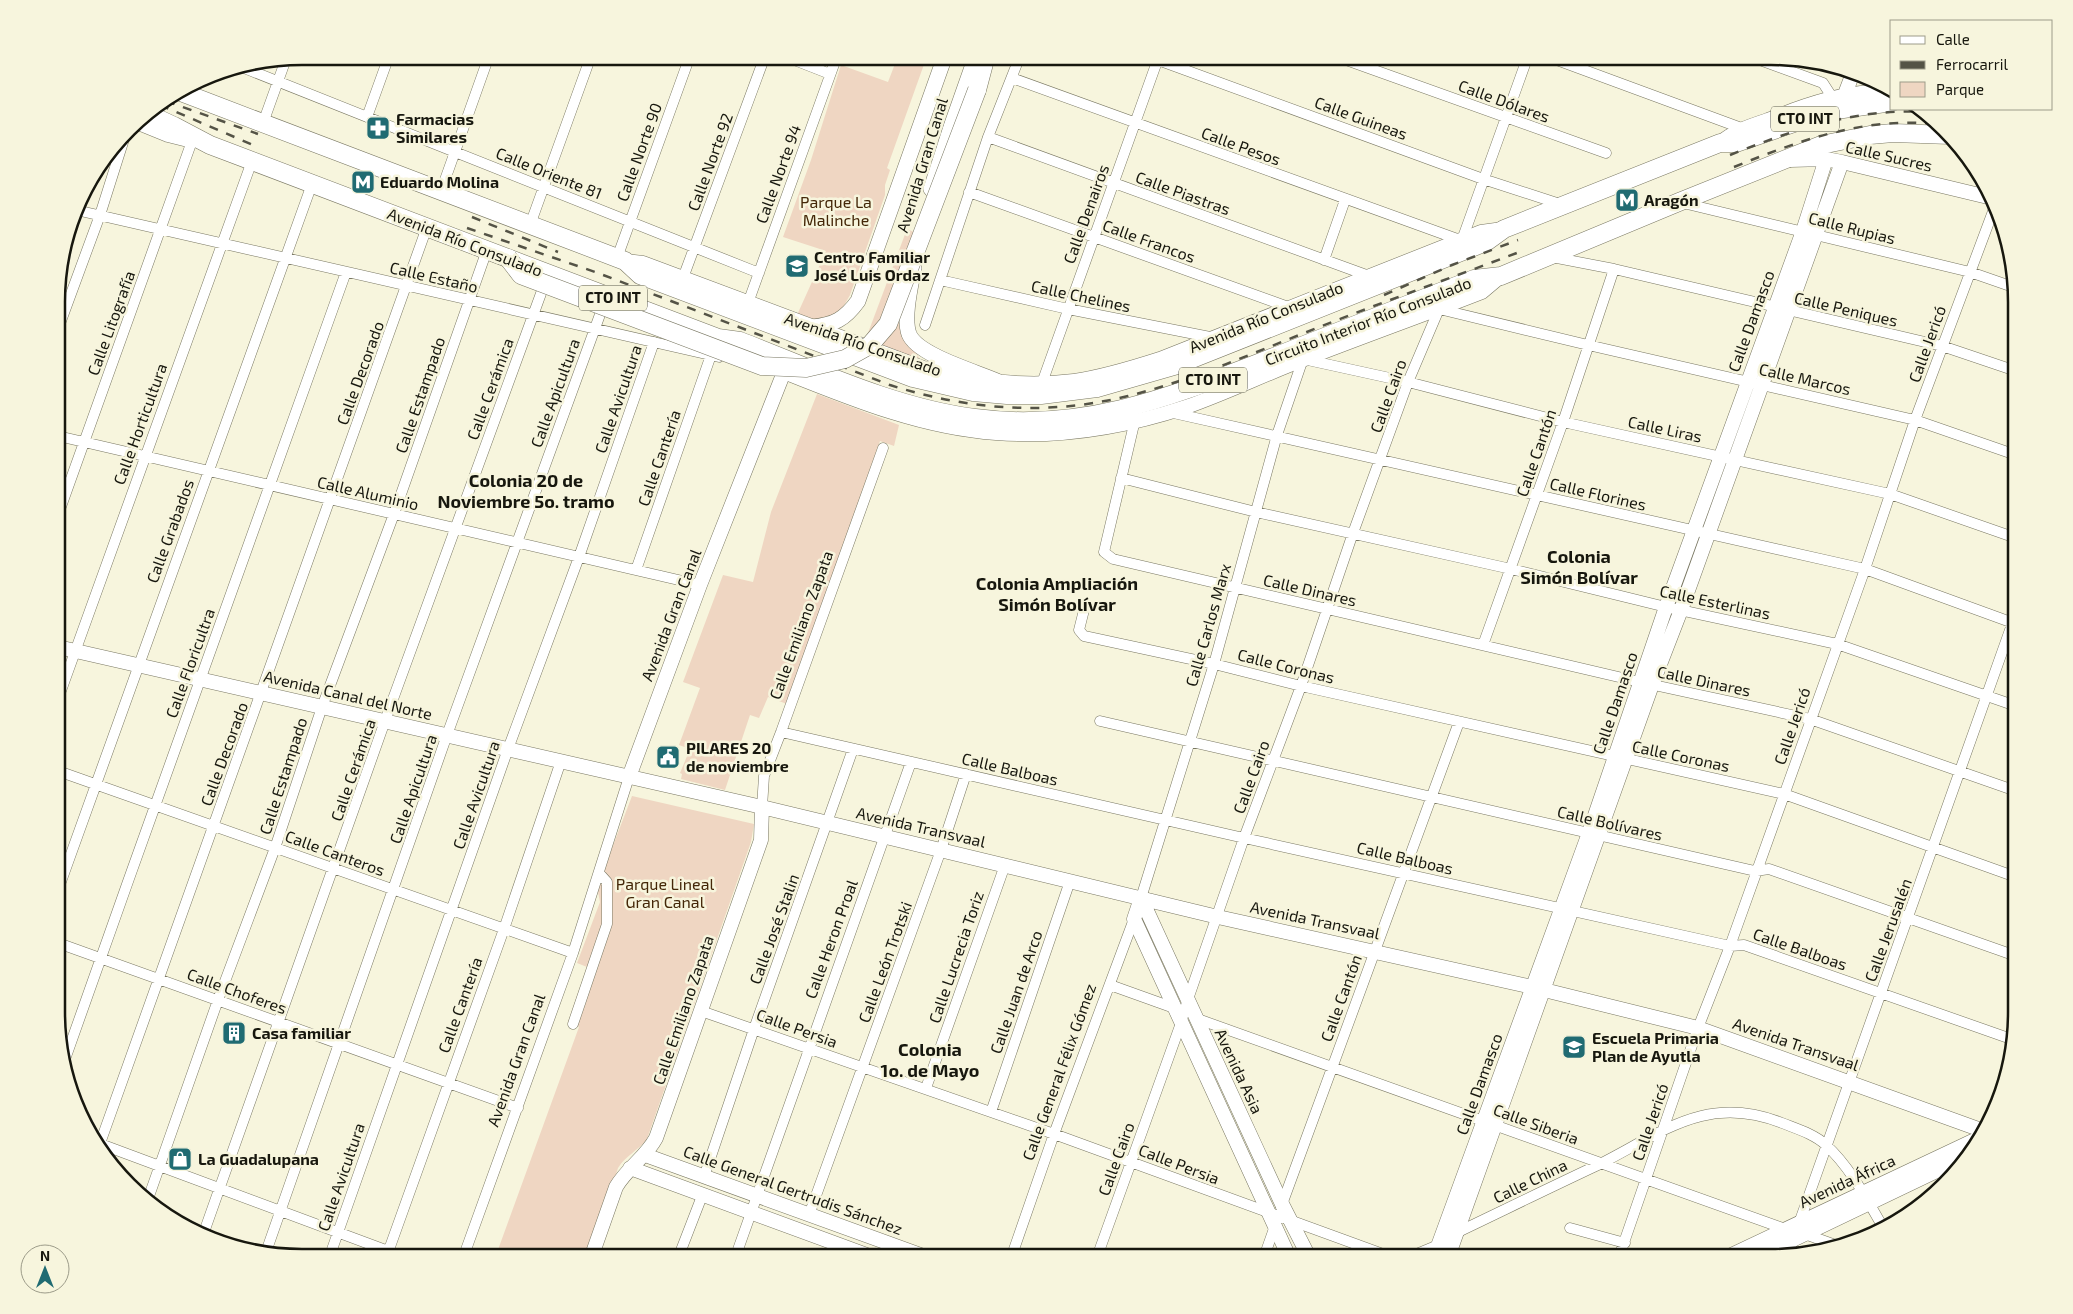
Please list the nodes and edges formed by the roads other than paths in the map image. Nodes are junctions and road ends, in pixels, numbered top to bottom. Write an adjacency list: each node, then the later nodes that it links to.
1 (386, 65): 29 (street)
2 (486, 65): 41 (street)
3 (588, 65): 50 (street)
4 (687, 65): 60 (street, Calle Norte 90)
5 (762, 65): 69 (street, Calle Norte 92)
6 (807, 65): 20 (street)
7 (834, 65): 20 (street, Calle Norte 94)
8 (942, 65): 98 (main road, Avenida Gran Canal)
9 (973, 65): 112 (main road, Avenida Gran Canal)
10 (984, 65): 73 (highway, bridge)
11 (1017, 65): 21 (street)
12 (1156, 65): 32 (street, Calle Denairos)
13 (1177, 65): 47 (street, Calle Guineas)
14 (1360, 65): 30 (street, Calle Dólares)
15 (1525, 65): 30 (street)
16 (1570, 65): 34 (street)
17 (1774, 65): 26 (street)
18 (283, 66): 23 (street)
19 (252, 71): 23 (street, Calle Oriente 81)
20 (830, 74): 79 (street, Calle Norte 94)
21 (1012, 78): 32 (street, Calle Pesos); 36 (street)
22 (1849, 79): 26 (street)
23 (278, 81): 29 (street, Calle Oriente 81); 31 (street)
24 (1880, 91): 26 (street, Avenida Río Consulado / CTO INT)
25 (187, 94): 31 (highway, Avenida Río Consulado / CTO INT)
26 (1838, 96): 34 (street, Avenida Río Consulado / CTO INT)
27 (1890, 102): 38 (highway, CTO INT)
28 (154, 117): 39 (highway, CTO INT)
29 (367, 117): 41 (street, Calle Oriente 81)
30 (1505, 118): 42 (street, Calle Dólares); 47 (street)
31 (263, 123): 51 (highway, Avenida Río Consulado / CTO INT)
32 (1136, 124): 49 (street, Calle Denairos); 54 (street, Calle Pesos)
33 (144, 125): 37 (street, Avenida Río Consulado / CTO INT)
34 (1744, 129): 38 (street, Avenida Río Consulado / CTO INT)
35 (1940, 135): 45 (highway, CTO INT)
36 (988, 137): 49 (street, Calle Piastras); 52 (street)
37 (192, 141): 39 (street, Avenida Río Consulado / CTO INT); 63 (street, Calle Litografía)
38 (1720, 143): 56 (highway, Avenida Río Consulado / CTO INT)
39 (210, 145): 44 (highway, Avenida Río Consulado / CTO INT)
40 (121, 150): 58 (street)
41 (455, 152): 50 (street, Calle Oriente 81); 51 (street)
42 (1606, 153)
43 (1826, 159): 45 (street, Calle Sucres / CTO INT); 46 (street, Calle Sucres / CTO INT); 65 (street, Calle Damasco)
44 (252, 161): 48 (highway, Avenida Río Consulado / CTO INT); 68 (street, Calle Horticultura)
45 (1777, 162): 55 (highway, CTO INT)
46 (1842, 162): 53 (street, Calle Sucres / CTO INT); 65 (street, Calle Damasco)
47 (1483, 179): 56 (street, Calle Guineas); 67 (street)
48 (312, 184): 62 (highway, Avenida Río Consulado / CTO INT); 72 (street, Calle Grabados)
49 (1113, 184): 66 (street, Calle Denairos); 75 (street, Calle Piastras)
50 (544, 187): 60 (street, Calle Oriente 81); 61 (street)
51 (441, 191): 61 (highway, Avenida Río Consulado / CTO INT)
52 (969, 192): 66 (street, Calle Francos); 83 (street)
53 (1983, 196)
54 (1345, 200): 67 (street, Calle Pesos); 75 (street)
55 (1679, 202): 65 (street, Calle Rupias); 71 (highway, CTO INT)
56 (1565, 205): 64 (highway, Avenida Río Consulado / CTO INT)
57 (83, 211): 58 (street, Calle Estaño)
58 (100, 215): 63 (street, Calle Estaño); 94 (street)
59 (1991, 215): 78 (street, Calle Jericó)
60 (629, 222): 69 (street, Calle Oriente 81); 74 (street, Calle Norte 90)
61 (530, 225): 74 (highway, Avenida Río Consulado / CTO INT)
62 (427, 227): 70 (highway, Avenida Río Consulado / CTO INT); 85 (street, Calle Decorado)
63 (161, 229): 68 (street, Calle Estaño); 123 (street, Calle Litografía)
64 (1504, 229): 67 (street, Avenida Río Consulado / CTO INT); 107 (highway, Circuito Interior Río Consulado / CTO INT)
65 (1809, 233): 78 (street, Calle Rupias); 90 (street, Calle Damasco); 95 (street, Calle Damasco)
66 (1093, 237): 89 (street, Calle Francos); 92 (street, Calle Denairos)
67 (1461, 240): 80 (street, Avenida Río Consulado / CTO INT)
68 (221, 243): 72 (street, Calle Estaño); 126 (street, Calle Horticultura)
69 (694, 248): 79 (street, Calle Oriente 81); 82 (street, Calle Norte 92)
70 (487, 250): 73 (highway, Avenida Río Consulado / CTO INT); 87 (street, Calle Estampado)
71 (1550, 256): 76 (street, Calle Peniques); 81 (highway, CTO INT)
72 (285, 258): 77 (street, Calle Estaño); 129 (street, Calle Grabados)
73 (508, 258): 100 (highway, Avenida Río Consulado / CTO INT)
74 (621, 260): 82 (street, Avenida Río Consulado / CTO INT); 103 (highway, Circuito Interior Río Consulado / CTO INT)
75 (1324, 260): 80 (street, Calle Piastras)
76 (1614, 269): 90 (street, Calle Peniques); 104 (street, Calle Cantón)
77 (346, 272): 85 (street, Calle Estaño); 131 (street, Calle Floricultra)
78 (1970, 272): 84 (street, Calle Rupias); 105 (street, Calle Jericó)
79 (759, 273): 88 (street, Calle Norte 94)
80 (1369, 276): 89 (street, Avenida Río Consulado / CTO INT)
81 (1501, 276): 93 (street, CTO INT); 116 (highway, Circuito Interior Río Consulado / CTO INT)
82 (683, 278): 88 (street, Avenida Río Consulado / CTO INT)
83 (940, 280): 92 (street, Calle Chelines); 97 (street)
84 (2007, 285)
85 (407, 286): 87 (street, Calle Estaño); 135 (street, Calle Decorado)
86 (543, 288): 96 (street, Calle Cerámica)
87 (469, 300): 96 (street, Calle Estaño); 137 (street, Calle Estampado)
88 (748, 303): 98 (street, Avenida Río Consulado / CTO INT)
89 (1291, 308): 101 (street, Avenida Río Consulado / CTO INT)
90 (1774, 308): 95 (street, Calle Peniques); 115 (street, Calle Damasco)
91 (602, 309): 99 (street, Calle Apicultura)
92 (1068, 309): 101 (street, Calle Chelines); 114 (street, Calle Denairos)
93 (1439, 309): 104 (street, Calle Marcos); 108 (street, CTO INT); 113 (street, Calle Cairo)
94 (65, 310)
95 (1788, 311): 105 (street, Calle Peniques); 115 (street, Calle Damasco)
96 (533, 315): 99 (street, Calle Estaño); 138 (street, Calle Cerámica)
97 (924, 325)
98 (812, 327): 103 (street, Avenida Río Consulado / CTO INT)
99 (595, 329): 102 (street, Calle Estaño); 142 (street, Calle Apicultura)
100 (718, 338): 110 (street, Avenida Río Consulado / CTO INT); 111 (highway, Circuito Interior Río Consulado / CTO INT)
101 (1216, 338): 114 (street, Avenida Río Consulado / CTO INT)
102 (654, 342): 106 (street, Calle Estaño); 143 (street, Calle Avicultura)
103 (835, 343): 107 (highway, Circuito Interior Río Consulado / CTO INT)
104 (1588, 345): 115 (street, Calle Marcos); 120 (street, Calle Cantón)
105 (1942, 346): 109 (street, Calle Peniques); 119 (street, Calle Jericó)
106 (711, 355): 110 (street, Calle Estaño); 146 (street, Calle Cantería)
107 (874, 357): 112 (street, Avenida Río Consulado / CTO INT)
108 (1303, 359): 113 (street, Calle Liras); 117 (street, CTO INT); 121 (street, Calle Carlos Marx)
109 (2008, 368)
110 (784, 372): 111 (street, Avenida Río Consulado / CTO INT); 147 (street, Avenida Gran Canal)
111 (821, 379): 116 (highway, Circuito Interior Río Consulado / CTO INT)
112 (997, 381): 114 (street, Avenida Río Consulado / CTO INT)
113 (1408, 382): 120 (street, Calle Liras); 128 (street, Calle Cairo)
114 (1042, 383)
115 (1754, 383): 119 (street, Calle Marcos); 127 (street, Calle Damasco)
116 (860, 394): 118 (street, CTO INT)
117 (1168, 412): 118 (street, CTO INT); 121 (street, Calle Florines)
118 (1135, 420): 130 (street)
119 (1915, 420): 125 (street, Calle Marcos); 132 (street, Calle Jericó)
120 (1563, 422): 127 (street, Calle Liras); 134 (street, Calle Cantón)
121 (1277, 435): 128 (street, Calle Florines); 136 (street, Calle Carlos Marx)
122 (65, 438): 123 (street, Calle Aluminio)
123 (84, 442): 126 (street, Calle Aluminio); 133 (street, Calle Litografía)
124 (883, 448): 173 (street, Calle Emiliano Zapata)
125 (2008, 452)
126 (144, 456): 129 (street, Calle Aluminio); 158 (street, Calle Horticultura)
127 (1727, 458): 132 (street, Calle Liras); 140 (street, Calle Damasco)
128 (1380, 460): 134 (street, Calle Florines); 139 (street, Calle Cairo)
129 (208, 471): 131 (street, Calle Aluminio); 160 (street, Calle Grabados)
130 (1121, 478): 136 (street, Calle Esterlinas); 148 (street, Calle Dinares)
131 (271, 485): 135 (street, Calle Aluminio); 162 (street, Calle Floricultra)
132 (1890, 494): 141 (street, Calle Liras); 145 (street, Calle Jericó)
133 (65, 496)
134 (1537, 496): 140 (street, Calle Florines); 144 (street, Calle Cantón)
135 (331, 499): 137 (street, Calle Aluminio); 165 (street, Calle Decorado)
136 (1256, 512): 139 (street, Calle Esterlinas); 148 (street, Calle Carlos Marx)
137 (394, 514): 138 (street, Calle Aluminio); 168 (street, Calle Estampado)
138 (455, 528): 142 (street, Calle Aluminio); 170 (street, Calle Cerámica)
139 (1353, 533): 144 (street, Calle Esterlinas); 150 (street, Calle Cairo)
140 (1700, 533): 145 (street, Calle Florines); 149 (street, Calle Damasco); 152 (street, Calle Damasco)
141 (2008, 535)
142 (516, 542): 143 (street, Calle Aluminio); 174 (street, Calle Apicultura)
143 (579, 557): 146 (street, Calle Aluminio); 176 (street, Calle Avicultura)
144 (1511, 569): 149 (street, Calle Esterlinas); 156 (street, Calle Cantón)
145 (1865, 569): 153 (street, Calle Florines); 155 (street, Calle Jericó)
146 (636, 570): 147 (street, Calle Aluminio)
147 (700, 585): 185 (street, Avenida Gran Canal)
148 (1234, 587): 150 (street, Calle Dinares); 159 (street, Calle Carlos Marx)
149 (1666, 607): 152 (street, Calle Esterlinas); 163 (street, Calle Damasco)
150 (1327, 609): 156 (street, Calle Dinares); 164 (street, Calle Cairo)
151 (1084, 610): 159 (street, Calle Coronas)
152 (1681, 610): 155 (street, Calle Esterlinas); 163 (street, Calle Damasco)
153 (2008, 618)
154 (2008, 639): 166 (street, Calle Jerusalén)
155 (1837, 644): 166 (street, Calle Esterlinas); 169 (street, Calle Jericó)
156 (1483, 645): 163 (street, Calle Dinares)
157 (65, 649): 158 (street, Avenida Canal del Norte)
158 (75, 651): 160 (street, Avenida Canal del Norte); 161 (street, Calle Horticultura)
159 (1214, 664): 164 (street, Calle Coronas); 175 (street, Calle Carlos Marx)
160 (138, 665): 162 (street, Avenida Canal del Norte); 186 (street, Calle Grabados)
161 (65, 679)
162 (199, 679): 165 (street, Avenida Canal del Norte); 190 (street, Calle Floricultra)
163 (1646, 684): 169 (street, Calle Dinares); 178 (street, Calle Damasco)
164 (1301, 686): 172 (street, Calle Coronas); 180 (street, Calle Cairo)
165 (262, 693): 168 (street, Avenida Canal del Norte); 194 (street, Calle Decorado)
166 (1987, 696): 167 (street, Calle Esterlinas); 182 (street, Calle Jerusalén)
167 (2008, 703)
168 (322, 707): 170 (street, Avenida Canal del Norte); 199 (street, Calle Estampado)
169 (1810, 718): 182 (street, Calle Dinares); 188 (street, Calle Jericó)
170 (385, 721): 174 (street, Avenida Canal del Norte); 202 (street, Calle Cerámica)
171 (1100, 721): 175 (street, Calle Bolívares)
172 (1459, 722): 178 (street, Calle Coronas); 189 (street, Calle Cantón)
173 (781, 732): 177 (street, Calle Balboas); 191 (street, Calle Emiliano Zapata)
174 (447, 736): 176 (street, Avenida Canal del Norte); 209 (street, Calle Apicultura)
175 (1190, 741): 180 (street, Calle Bolívares); 192 (street, Calle Carlos Marx)
176 (508, 749): 179 (street, Avenida Canal del Norte); 211 (street, Calle Avicultura)
177 (853, 749): 181 (street, Calle Balboas); 193 (street, Calle José Stalin)
178 (1620, 759): 188 (street, Calle Coronas); 195 (street, Calle Damasco)
179 (561, 761): 185 (street, Avenida Canal del Norte); 216 (street, Calle Cantería)
180 (1272, 761): 189 (street, Calle Bolívares); 197 (street, Calle Cairo)
181 (911, 762): 184 (street, Calle Balboas); 196 (street, Calle Heron Proal)
182 (1960, 771): 187 (street, Calle Dinares); 198 (street, Calle Jerusalén)
183 (65, 773): 186 (street, Calle Canteros)
184 (966, 774): 192 (street, Calle Balboas); 200 (street, Calle León Trotski)
185 (629, 777): 191 (street, Avenida Transvaal); 205 (street, Avenida Gran Canal)
186 (96, 784): 190 (street, Calle Canteros); 203 (street, Calle Grabados)
187 (2008, 788)
188 (1784, 794): 198 (street, Calle Coronas); 204 (street, Calle Jericó)
189 (1430, 798): 195 (street, Calle Bolívares); 206 (street, Calle Cantón)
190 (156, 806): 194 (street, Calle Canteros); 222 (street, Calle Floricultra)
191 (762, 807): 193 (street, Avenida Transvaal); 228 (street, Calle Emiliano Zapata)
192 (1165, 820): 197 (street, Calle Balboas); 210 (street, Calle Carlos Marx)
193 (828, 824): 196 (street, Avenida Transvaal); 233 (street, Calle José Stalin)
194 (214, 826): 199 (street, Calle Canteros); 223 (street, Calle Decorado)
195 (1594, 834): 204 (street, Calle Bolívares); 212 (street, Calle Damasco)
196 (883, 837): 200 (street, Avenida Transvaal); 236 (street, Calle Heron Proal)
197 (1244, 838): 206 (street, Calle Balboas); 213 (street, Calle Cairo)
198 (1934, 847): 207 (street, Calle Coronas); 214 (street, Calle Jerusalén)
199 (275, 848): 202 (street, Calle Canteros); 227 (street, Calle Estampado)
200 (940, 850): 201 (street, Avenida Transvaal); 240 (street, Calle León Trotski)
201 (1005, 864): 208 (street, Avenida Transvaal); 243 (street, Calle Lucrecia Toriz)
202 (334, 869): 209 (street, Calle Canteros); 230 (street, Calle Cerámica)
203 (65, 870)
204 (1755, 870): 214 (street, Calle Bolívares); 218 (street, Calle Jericó)
205 (599, 873): 221 (street, Avenida Gran Canal); 231 (street)
206 (1403, 873): 212 (street, Calle Balboas); 219 (street, Calle Cantón)
207 (2008, 874)
208 (1070, 881): 210 (street, Avenida Transvaal); 245 (street, Calle Juan de Arco)
209 (394, 890): 211 (street, Calle Canteros); 235 (street, Calle Apicultura)
210 (1141, 898): 213 (street, Avenida Transvaal); 215 (street, Calle General Félix Gómez); 229 (street, Avenida Asia)
211 (451, 910): 216 (street, Calle Canteros); 238 (street, Calle Avicultura)
212 (1567, 910): 218 (street, Calle Balboas); 225 (street, Calle Damasco)
213 (1218, 917): 219 (street, Avenida Transvaal); 229 (street, Calle Cairo)
214 (1908, 918): 220 (street, Calle Bolívares); 226 (street, Calle Jerusalén)
215 (1134, 919): 224 (street, Calle General Félix Gómez); 229 (street, Avenida Asia)
216 (504, 929): 221 (street, Calle Canteros); 242 (street, Calle Cantería)
217 (65, 946): 222 (street, Calle Choferes)
218 (1730, 946): 226 (street, Calle Balboas); 232 (street, Calle Jericó)
219 (1374, 951): 225 (street, Avenida Transvaal); 239 (street, Calle Cantón)
220 (2008, 953)
221 (572, 954): 244 (street, Avenida Gran Canal)
222 (100, 958): 223 (street, Calle Choferes); 237 (street, Calle Floricultra)
223 (160, 979): 227 (street, Calle Choferes); 250 (street, Calle Decorado)
224 (1110, 985): 229 (street, Calle Siberia); 249 (street, Calle General Félix Gómez)
225 (1538, 989): 232 (street, Avenida Transvaal); 246 (street, Calle Damasco)
226 (1881, 993): 234 (street, Calle Balboas); 241 (street, Calle Jerusalén)
227 (218, 1000): 230 (street, Calle Choferes); 258 (street, Calle Estampado)
228 (701, 1011): 233 (street, Calle Persia); 254 (street, Calle Emiliano Zapata)
229 (1184, 1013): 239 (street, Calle Siberia); 256 (street, Calle Cairo); 270 (street, Avenida Asia)
230 (279, 1022): 235 (street, Calle Choferes); 262 (street, Calle Cerámica)
231 (572, 1024)
232 (1698, 1028): 241 (street, Avenida Transvaal); 247 (street, Calle Jericó)
233 (754, 1029): 236 (street, Calle Persia); 260 (street, Calle José Stalin)
234 (2006, 1037)
235 (339, 1044): 238 (street, Calle Choferes); 267 (street, Calle Apicultura)
236 (808, 1049): 240 (street, Calle Persia); 265 (street, Calle Heron Proal)
237 (68, 1050)
238 (396, 1064): 242 (street, Calle Choferes); 275 (street, Calle Avicultura)
239 (1332, 1067): 246 (street, Calle Siberia); 270 (street, Calle Cantón)
240 (863, 1068): 243 (street, Calle Persia); 269 (street, Calle León Trotski)
241 (1849, 1081): 248 (street, Avenida Transvaal); 252 (street, Calle Jerusalén)
242 (448, 1083): 244 (street, Calle Choferes); 284 (street, Calle Cantería)
243 (926, 1088): 245 (street, Calle Persia)
244 (518, 1108): 285 (street, Avenida Gran Canal)
245 (991, 1112): 249 (street, Calle Persia)
246 (1490, 1123): 257 (street, Calle Siberia); 276 (street, Calle Damasco); 297 (street, Calle Damasco)
247 (1664, 1128): 252 (street, Calle China); 257 (street, Calle China); 261 (street, Calle Jericó)
248 (1977, 1129)
249 (1054, 1134): 256 (street, Calle Persia); 291 (street, Calle General Félix Gómez)
250 (101, 1137)
251 (1968, 1144): 266 (street, Avenida África)
252 (1827, 1146): 266 (street, Calle China); 277 (street, Calle Jerusalén)
253 (108, 1149): 258 (street)
254 (645, 1155): 259 (street, Calle Emiliano Zapata); 260 (street, Calle General Gertrudis Sánchez)
255 (1954, 1161): 266 (street, Avenida África)
256 (1131, 1162): 270 (street, Calle Persia); 292 (street, Calle Cairo)
257 (1602, 1163): 261 (street, Calle Siberia); 276 (street, Calle China)
258 (160, 1166): 262 (street); 263 (street, Calle Estampado)
259 (630, 1168): 264 (street); 286 (street, Calle Emiliano Zapata)
260 (704, 1177): 265 (street, Calle General Gertrudis Sánchez)
261 (1646, 1180): 277 (street, Calle Siberia); 279 (street, Calle Jericó)
262 (220, 1188): 267 (street); 274 (street, Calle Cerámica)
263 (150, 1193)
264 (702, 1196): 268 (street); 287 (street)
265 (755, 1196): 268 (street, Calle Heron Proal); 269 (street, Calle General Gertrudis Sánchez)
266 (1866, 1198): 272 (street, Calle China); 277 (street, Avenida África)
267 (280, 1211): 275 (street); 280 (street, Calle Apicultura)
268 (751, 1212): 288 (street, Calle Heron Proal); 289 (street)
269 (809, 1215): 290 (street, Calle General Gertrudis Sánchez)
270 (1276, 1216): 271 (street, Avenida Asia); 293 (street, Calle Cantón); 294 (street, Avenida Asia)
271 (1292, 1222): 295 (street, Avenida Asia); 296 (street)
272 (1880, 1223)
273 (1570, 1228): 279 (street)
274 (206, 1229)
275 (338, 1232): 282 (street, Calle Avicultura); 283 (street)
276 (1458, 1232): 298 (street, Calle Damasco)
277 (1796, 1232): 278 (street, Calle Siberia); 281 (street, Calle Jerusalén); 300 (street, Avenida África); 301 (street, Avenida África)
278 (1826, 1242)
279 (1625, 1243): 299 (street, Calle Jericó)
280 (268, 1246)
281 (1790, 1248)
282 (332, 1249)
283 (376, 1249)
284 (389, 1249)
285 (466, 1249)
286 (594, 1249)
287 (681, 1249)
288 (738, 1249)
289 (851, 1249)
290 (904, 1249)
291 (1014, 1249)
292 (1100, 1249)
293 (1266, 1249)
294 (1287, 1249)
295 (1305, 1249)
296 (1368, 1249)
297 (1437, 1249)
298 (1451, 1249)
299 (1622, 1249)
300 (1749, 1249)
301 (1769, 1249)

